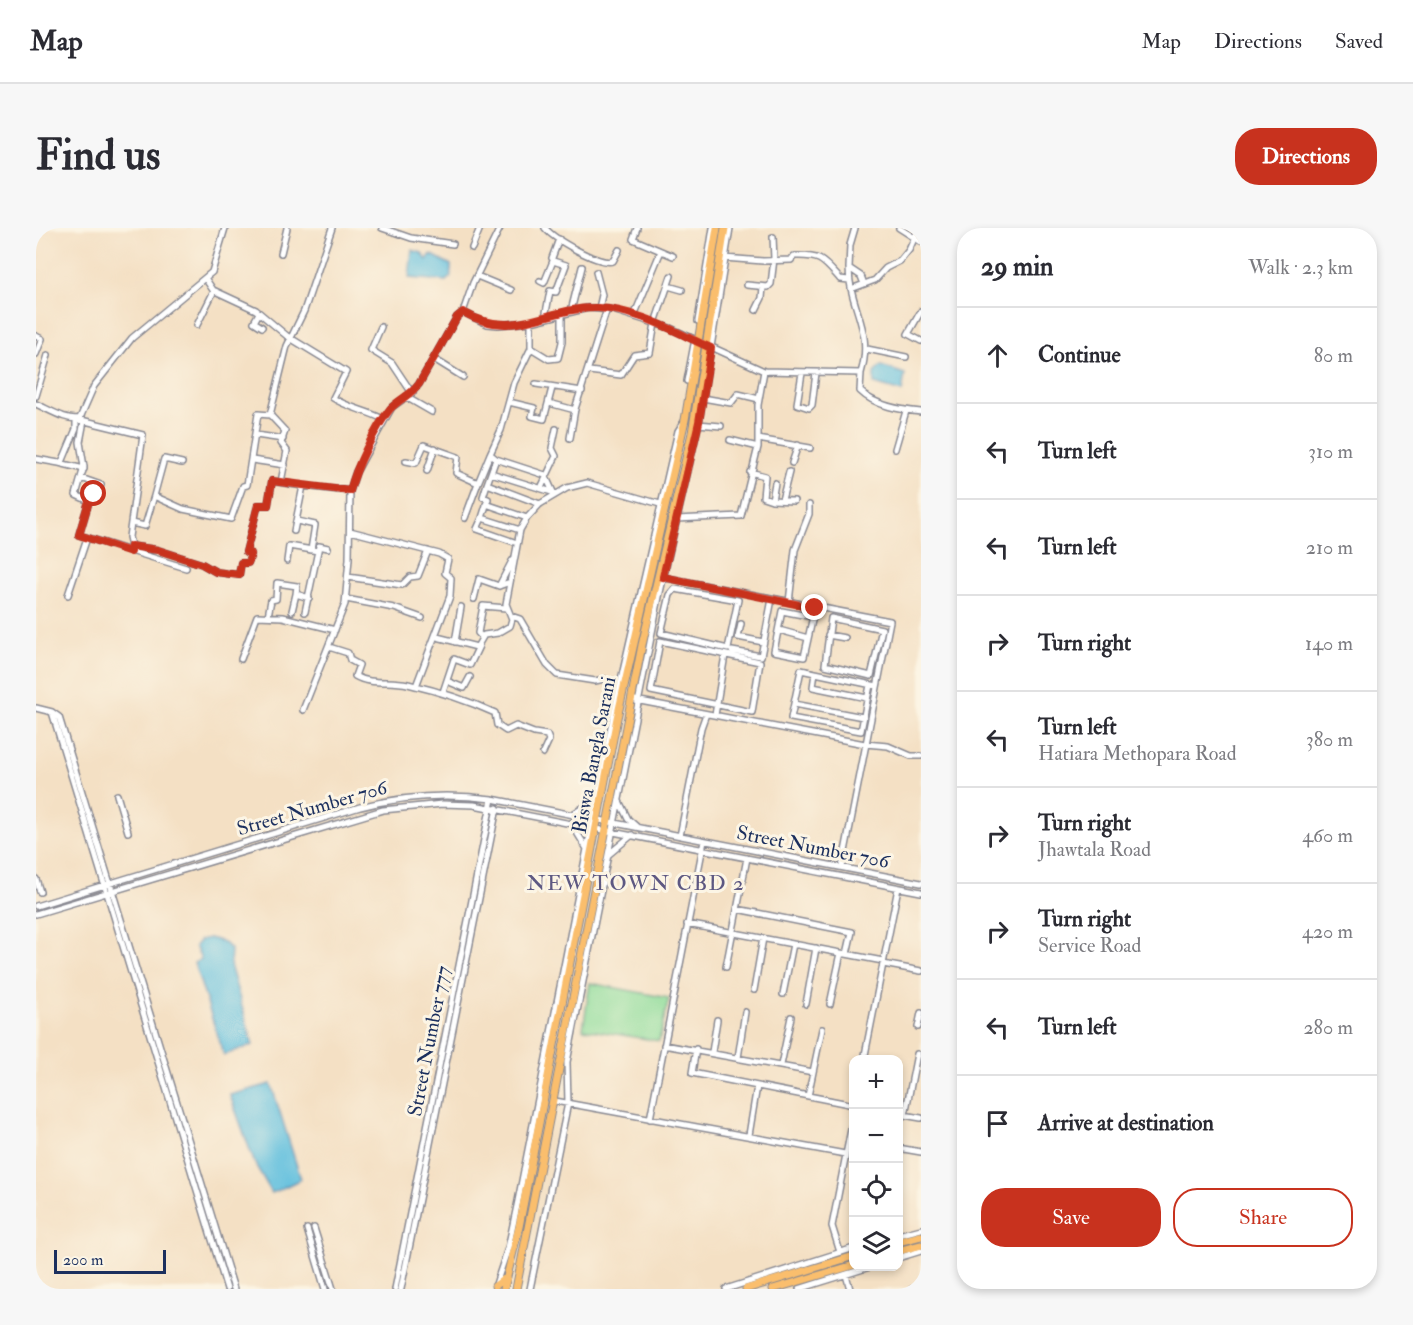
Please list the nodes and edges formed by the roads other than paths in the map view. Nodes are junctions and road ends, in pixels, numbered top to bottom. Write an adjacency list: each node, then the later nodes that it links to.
1 (225, 228): 33 (street)
2 (286, 228): 23 (street)
3 (332, 228): 60 (street)
4 (382, 228): 15 (street)
5 (480, 228): 20 (street)
6 (500, 228): 31 (street)
7 (545, 228): 17 (street)
8 (638, 228): 22 (street)
9 (715, 228): 62 (main road, Biswa Bangla Sarani)
10 (724, 228): 63 (main road, Biswa Bangla Sarani)
11 (730, 228): 26 (street)
12 (855, 228): 29 (street)
13 (899, 228): 18 (street)
14 (919, 228): 18 (street)
15 (399, 231): 19 (street)
16 (773, 237): 27 (street)
17 (559, 239): 21 (street); 25 (street)
18 (918, 241): 36 (street)
19 (453, 244)
20 (472, 248)
21 (619, 250)
22 (661, 251): 24 (street); 52 (street)
23 (281, 253)
24 (673, 256)
25 (552, 258)
26 (724, 258): 27 (street); 63 (street)
27 (774, 259): 34 (street); 39 (street)
28 (582, 267): 47 (street)
29 (849, 268): 34 (street); 36 (street)
30 (596, 272): 44 (street)
31 (477, 276): 41 (street); 49 (street)
32 (671, 276): 38 (street)
33 (205, 278): 43 (street); 94 (street)
34 (849, 280): 40 (street)
35 (540, 281): 53 (street)
36 (864, 284): 40 (street)
37 (747, 285): 39 (street)
38 (668, 286): 42 (street); 55 (street)
39 (763, 287): 46 (street)
40 (851, 289): 65 (street)
41 (511, 290)
42 (682, 290)
43 (214, 291): 50 (street); 56 (street)
44 (599, 308): 45 (street); 47 (street)
45 (607, 309): 52 (street); 70 (street)
46 (756, 309)
47 (571, 311): 51 (street)
48 (921, 311): 61 (street)
49 (463, 312): 54 (street); 69 (street)
50 (259, 313): 57 (street); 60 (street)
51 (562, 313): 53 (street); 64 (street)
52 (634, 316): 55 (street)
53 (545, 318): 54 (street)
54 (531, 322): 64 (street)
55 (655, 323): 62 (street); 70 (street)
56 (197, 325)
57 (262, 327)
58 (381, 327): 80 (street)
59 (36, 336): 66 (street)
60 (291, 338): 92 (street); 93 (street)
61 (921, 340)
62 (697, 341): 63 (street); 76 (street); 95 (main road, Biswa Bangla Sarani)
63 (709, 347): 71 (street); 83 (street); 162 (main road, Biswa Bangla Sarani)
64 (531, 348): 85 (street)
65 (867, 349): 68 (street); 74 (street)
66 (36, 354)
67 (48, 356): 81 (street)
68 (906, 357)
69 (434, 359): 75 (street); 80 (street)
70 (589, 371): 79 (street)
71 (764, 371): 72 (street); 84 (street)
72 (802, 373): 73 (street); 73 (street)
73 (816, 373): 74 (street)
74 (861, 373): 89 (street)
75 (463, 377)
76 (687, 381)
77 (536, 384): 78 (street)
78 (552, 388): 79 (street); 86 (street)
79 (582, 391): 88 (street)
80 (412, 393): 82 (street)
81 (36, 396)
82 (406, 396): 90 (street); 93 (street)
83 (703, 398): 84 (street); 96 (street)
84 (759, 399): 101 (street)
85 (509, 402): 86 (street); 109 (street)
86 (549, 403): 88 (street)
87 (36, 404): 94 (street)
88 (575, 410): 100 (street)
89 (906, 411): 91 (street); 108 (street)
90 (432, 412)
91 (921, 412)
92 (270, 415): 99 (street); 102 (street)
93 (383, 419): 131 (street)
94 (79, 420): 114 (street); 118 (street); 147 (street)
95 (685, 420): 140 (street); 229 (main road, Biswa Bangla Sarani)
96 (698, 424): 97 (street); 145 (street)
97 (721, 426)
98 (556, 429): 123 (street)
99 (256, 435): 102 (street); 112 (street)
100 (570, 438)
101 (758, 439): 104 (street); 105 (street)
102 (283, 440): 117 (street)
103 (730, 440): 105 (street)
104 (798, 445): 107 (street); 116 (street)
105 (758, 447): 120 (street)
106 (435, 448): 113 (street); 119 (street); 126 (street)
107 (810, 448)
108 (895, 449)
109 (490, 454): 111 (street); 126 (street)
110 (36, 459): 114 (street)
111 (496, 459): 122 (street); 123 (street)
112 (252, 460): 117 (street); 133 (street)
113 (405, 461)
114 (59, 463): 118 (street)
115 (182, 463): 133 (street)
116 (792, 463)
117 (285, 465): 125 (street)
118 (84, 469): 124 (street)
119 (427, 471)
120 (750, 472): 134 (street); 145 (street)
121 (789, 472): 135 (street)
122 (491, 473): 128 (street); 130 (street)
123 (545, 475): 130 (street); 132 (street)
124 (81, 478): 136 (street); 136 (street)
125 (281, 482): 129 (street); 154 (street)
126 (478, 483): 142 (street)
127 (775, 483): 134 (street)
128 (487, 484): 138 (street); 139 (street)
129 (303, 486): 131 (street); 146 (street)
130 (541, 488): 132 (street)
131 (350, 491): 150 (street)
132 (553, 493): 139 (street); 140 (street)
133 (154, 496): 147 (street)
134 (772, 500): 135 (street)
135 (782, 500): 137 (street)
136 (89, 501): 151 (street)
137 (794, 501)
138 (486, 504): 143 (street); 144 (street)
139 (540, 504): 144 (street)
140 (660, 504): 203 (street)
141 (809, 504): 173 (street)
142 (465, 518)
143 (482, 518): 148 (street); 152 (street)
144 (527, 518): 148 (street)
145 (676, 519): 162 (street)
146 (297, 521): 149 (street); 155 (street)
147 (131, 524): 154 (street)
148 (520, 530): 152 (street)
149 (294, 531)
150 (350, 531): 157 (street); 161 (street)
151 (87, 538): 154 (street); 168 (street)
152 (517, 543): 158 (street)
153 (328, 548): 156 (street)
154 (131, 549): 160 (street)
155 (311, 550): 156 (street); 159 (street)
156 (318, 551): 169 (street)
157 (428, 551): 161 (street); 189 (street)
158 (515, 553): 163 (street); 165 (street)
159 (287, 561)
160 (186, 568)
161 (348, 577): 170 (street)
162 (660, 577): 164 (street); 208 (main road, Biswa Bangla Sarani)
163 (510, 582): 165 (street); 175 (street)
164 (706, 584): 166 (street); 172 (street)
165 (499, 586): 171 (street)
166 (704, 593): 166 (street)
167 (296, 594): 169 (street); 177 (street); 180 (street)
168 (68, 595)
169 (309, 598): 178 (street)
170 (346, 598): 183 (street); 186 (street)
171 (474, 599)
172 (772, 599): 173 (street); 194 (street)
173 (789, 602): 176 (street)
174 (461, 607): 193 (street)
175 (506, 608): 181 (street); 190 (street)
176 (815, 608): 179 (street); 182 (street)
177 (292, 611)
178 (305, 612)
179 (854, 614): 184 (street); 205 (street)
180 (268, 616): 186 (street); 199 (street)
181 (511, 616): 190 (street); 203 (street)
182 (813, 617): 187 (street); 191 (street)
183 (422, 618)
184 (852, 623): 188 (street); 188 (street)
185 (741, 624): 194 (street)
186 (335, 630): 196 (street)
187 (779, 630): 191 (street); 191 (street)
188 (828, 635): 192 (street)
189 (436, 637): 193 (street); 204 (street)
190 (482, 637): 195 (street)
191 (808, 638)
192 (845, 638)
193 (455, 642): 195 (street)
194 (764, 642): 197 (street)
195 (479, 646): 202 (street)
196 (329, 647): 204 (street); 212 (street)
197 (732, 651)
198 (725, 655): 210 (street); 210 (street); 210 (street)
199 (241, 659)
200 (815, 673): 205 (street); 207 (street); 209 (street)
201 (470, 677): 202 (street)
202 (447, 681): 206 (street)
203 (620, 684): 222 (street)
204 (416, 686): 206 (street)
205 (874, 686): 207 (street); 218 (street)
206 (443, 692): 219 (street)
207 (867, 698): 215 (street)
208 (635, 700): 213 (street); 224 (street); 230 (main road, Biswa Bangla Sarani)
209 (794, 704): 215 (street); 216 (street)
210 (716, 705): 214 (street)
211 (36, 708): 246 (street)
212 (303, 710)
213 (706, 714): 214 (street); 237 (street)
214 (715, 715): 217 (street)
215 (863, 717): 216 (street)
216 (791, 718): 217 (street)
217 (789, 729): 218 (street)
218 (865, 744): 220 (street); 243 (street)
219 (543, 753)
220 (921, 756)
221 (117, 795): 235 (street)
222 (597, 799): 228 (street); 229 (street)
223 (492, 800): 225 (street, Street Number 706); 226 (street, Street Number 777); 246 (street, Street Number 706)
224 (618, 800): 230 (street); 232 (street)
225 (499, 801): 227 (street, Street Number 777); 228 (street, Street Number 706)
226 (490, 808): 227 (street, Street Number 706); 248 (street, Street Number 706); 321 (street, Street Number 777)
227 (497, 809): 231 (street, Street Number 706); 322 (street, Street Number 777)
228 (573, 814): 229 (street, Street Number 706)
229 (596, 819): 230 (street, Street Number 706); 233 (main road, Biswa Bangla Sarani)
230 (611, 821): 232 (street, Street Number 706); 234 (main road, Biswa Bangla Sarani)
231 (571, 823): 233 (street, Street Number 706); 239 (street)
232 (637, 827): 237 (street, Street Number 706)
233 (594, 828): 234 (street, Street Number 706); 239 (street); 281 (main road, Biswa Bangla Sarani)
234 (609, 831): 236 (street, Street Number 706); 241 (street); 284 (main road, Biswa Bangla Sarani)
235 (128, 832)
236 (633, 836): 240 (street, Street Number 706); 241 (street)
237 (680, 836): 238 (street, Street Number 706)
238 (704, 841): 240 (street); 243 (street, Street Number 706)
239 (587, 849): 281 (street)
240 (703, 849): 242 (street, Street Number 706); 254 (street)
241 (606, 857): 285 (street)
242 (747, 858): 247 (street, Street Number 706); 252 (street)
243 (842, 867): 245 (street, Street Number 706)
244 (36, 879): 249 (street)
245 (921, 883)
246 (109, 884): 248 (street); 251 (street, Street Number 706)
247 (898, 888): 250 (street, Street Number 706); 260 (street)
248 (111, 891): 253 (street, Street Number 706); 313 (street)
249 (40, 892)
250 (921, 892)
251 (36, 906)
252 (737, 909): 255 (street); 259 (street)
253 (36, 914)
254 (687, 924): 255 (street); 273 (street)
255 (732, 932): 256 (street); 261 (street)
256 (763, 938): 257 (street); 263 (street)
257 (793, 944): 258 (street); 264 (street)
258 (816, 948): 259 (street); 265 (street)
259 (844, 954): 260 (street); 266 (street)
260 (883, 963): 262 (street); 277 (street)
261 (726, 967)
262 (921, 971)
263 (754, 990)
264 (783, 994)
265 (806, 1004)
266 (830, 1004)
267 (746, 1012): 278 (street)
268 (921, 1013): 271 (street)
269 (791, 1017): 279 (street)
270 (717, 1020): 275 (street)
271 (918, 1027)
272 (822, 1029): 280 (street)
273 (664, 1045): 274 (street); 290 (street)
274 (696, 1050): 275 (street); 282 (street)
275 (712, 1052): 278 (street)
276 (917, 1054): 287 (street)
277 (865, 1055)
278 (738, 1058): 279 (street)
279 (781, 1065): 280 (street)
280 (813, 1072): 283 (street)
281 (544, 1083): 296 (main road, Biswa Bangla Sarani)
282 (757, 1086): 283 (street); 291 (street)
283 (808, 1096): 286 (street)
284 (555, 1101): 285 (street); 324 (main road, Biswa Bangla Sarani)
285 (568, 1103): 290 (street); 325 (street)
286 (849, 1104)
287 (902, 1109)
288 (903, 1114): 289 (street)
289 (921, 1118)
290 (650, 1119): 291 (street)
291 (749, 1135): 295 (street)
292 (849, 1139): 295 (street)
293 (903, 1149): 294 (street)
294 (921, 1152)
295 (846, 1154): 307 (street)
296 (521, 1198): 314 (main road, Biswa Bangla Sarani); 316 (street)
297 (314, 1227): 320 (street)
298 (307, 1229): 319 (street)
299 (921, 1229): 300 (street)
300 (903, 1234)
301 (921, 1236): 302 (main road)
302 (903, 1241)
303 (921, 1245): 305 (main road)
304 (849, 1249): 307 (street)
305 (903, 1250)
306 (921, 1251): 308 (street)
307 (840, 1252): 326 (street)
308 (903, 1256)
309 (849, 1258): 327 (main road)
310 (849, 1266): 328 (main road)
311 (858, 1271): 312 (street)
312 (846, 1275): 329 (street); 330 (street)
313 (227, 1276): 317 (street); 318 (street)
314 (507, 1277): 316 (main road); 323 (main road, Biswa Bangla Sarani)
315 (921, 1286): 331 (street)
316 (495, 1288)
317 (227, 1289)
318 (234, 1289)
319 (326, 1289)
320 (333, 1289)
321 (395, 1289)
322 (401, 1289)
323 (504, 1289)
324 (516, 1289)
325 (530, 1289)
326 (726, 1289)
327 (746, 1289)
328 (774, 1289)
329 (799, 1289)
330 (849, 1289)
331 (912, 1289)

